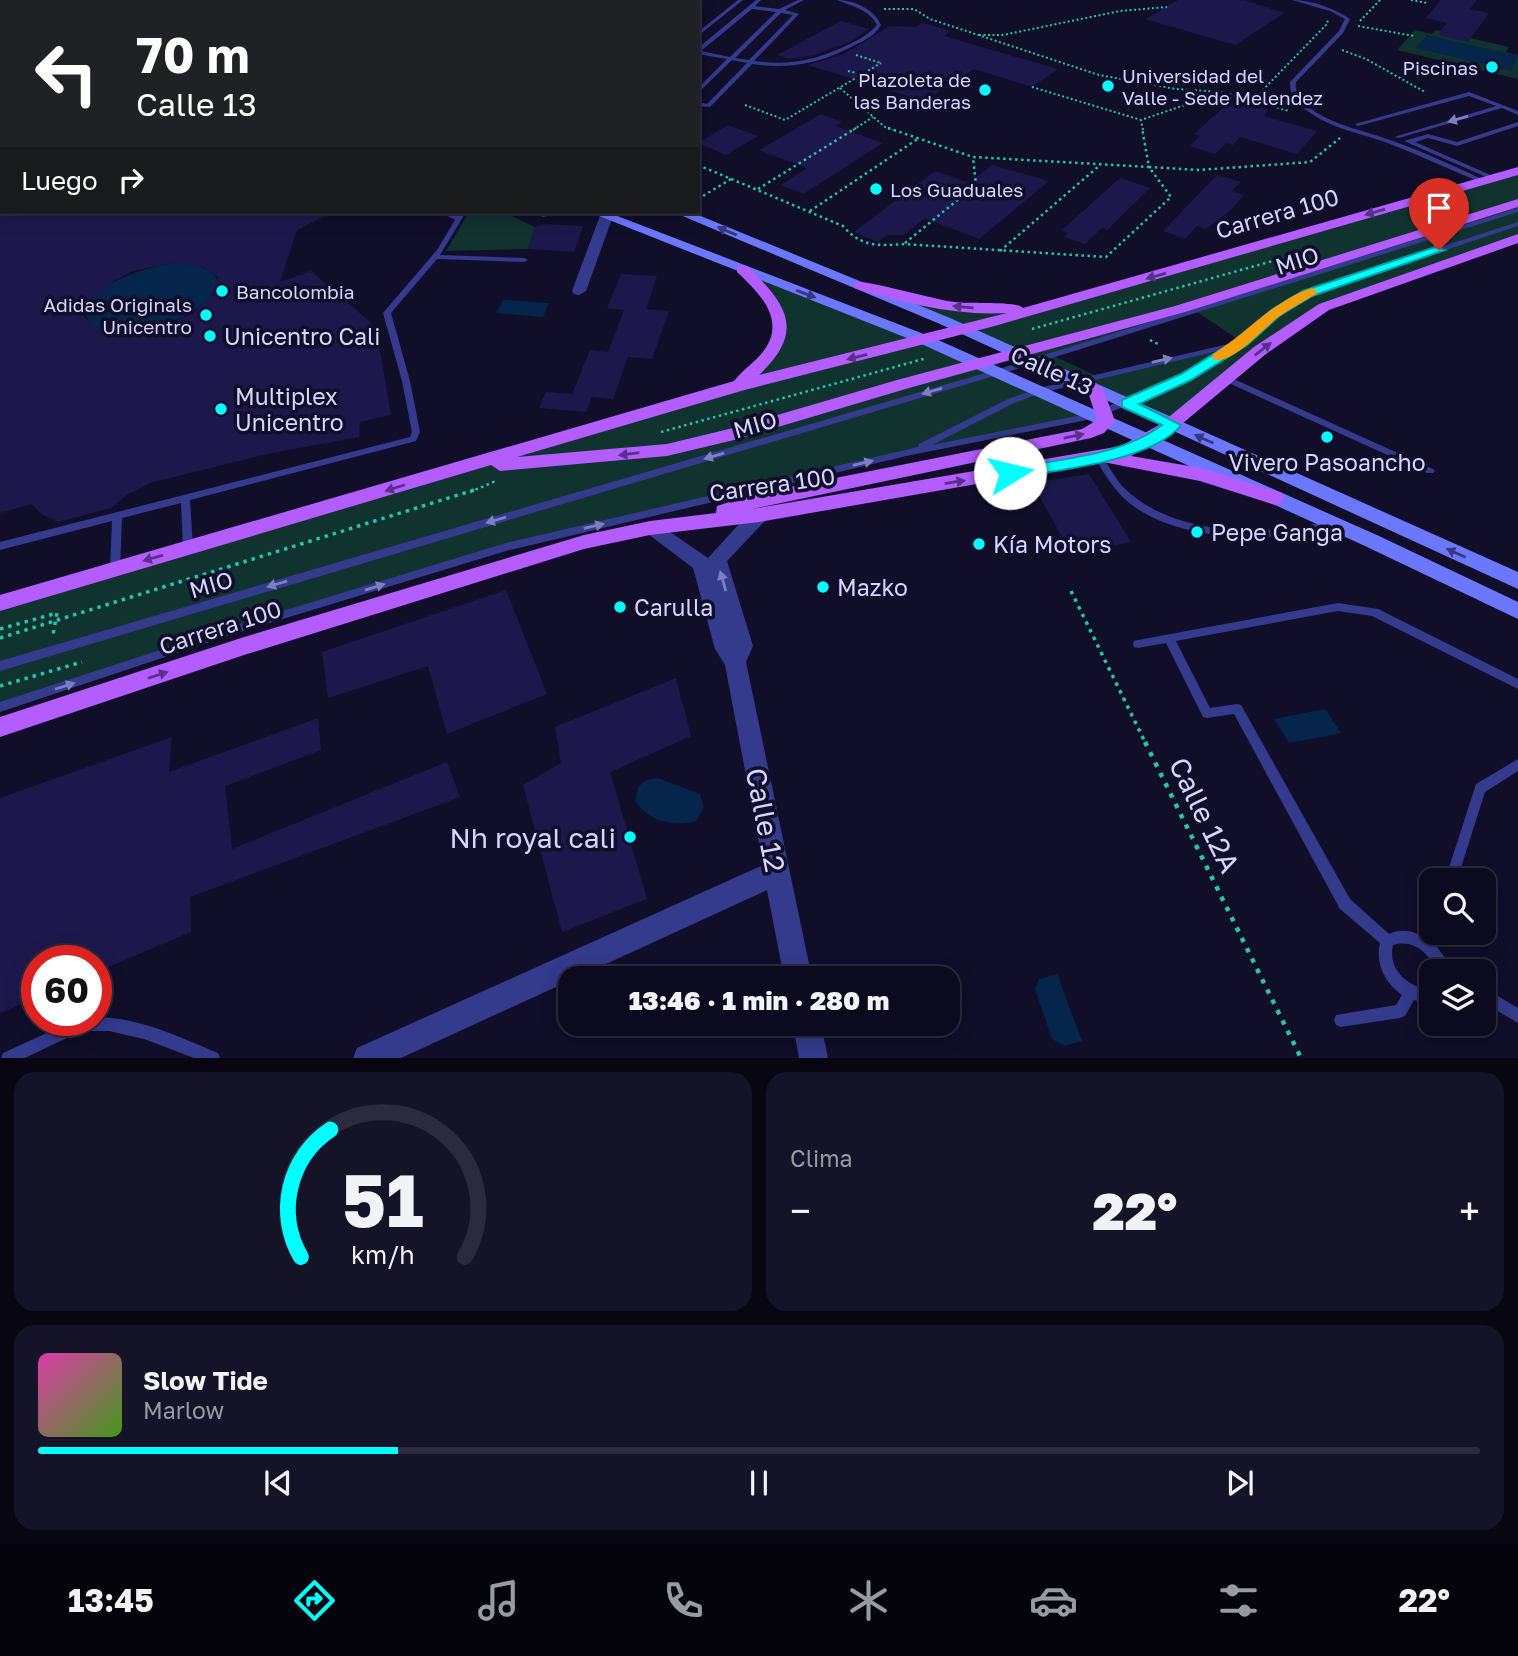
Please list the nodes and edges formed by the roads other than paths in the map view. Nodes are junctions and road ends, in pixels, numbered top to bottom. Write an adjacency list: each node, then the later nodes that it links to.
1 (741, 0): 8 (lane)
2 (759, 0): 6 (lane)
3 (802, 0): 7 (lane)
4 (839, 0): 12 (lane)
5 (1294, 0): 21 (lane)
6 (751, 7): 7 (lane); 9 (lane)
7 (780, 11): 11 (lane); 12 (lane)
8 (700, 33)
9 (700, 50)
10 (700, 52): 11 (lane)
11 (732, 59): 12 (lane); 13 (lane)
12 (751, 62): 14 (lane)
13 (700, 89)
14 (700, 104)
15 (1502, 106): 16 (lane); 17 (lane); 19 (lane, one-way to 19)
16 (1518, 113)
17 (1358, 124)
18 (1518, 124): 19 (lane)
19 (1409, 142): 21 (lane)
20 (1518, 171): 21 (main road, Carrera 100)
21 (1488, 179): 36 (main road, Carrera 100, one-way to 36)
22 (1518, 203): 41 (main road)
23 (1518, 210): 41 (lane, MIO)
24 (541, 214): 28 (lane)
25 (601, 214): 33 (main road, Calle 13); 35 (street)
26 (685, 214): 34 (main road, Calle 13, one-way to 26)
27 (461, 216): 31 (lane)
28 (545, 216)
29 (1518, 224): 40 (lane, MIO)
30 (1516, 241): 44 (main road, Carrera 100, one-way to 30)
31 (435, 257): 32 (lane); 58 (lane)
32 (523, 260)
33 (742, 269): 38 (main road, Calle 13, one-way to 38); 47 (main road)
34 (859, 285): 36 (main road, one-way to 34); 37 (main road, Calle 13)
35 (579, 291)
36 (1079, 298): 37 (main road, Carrera 100)
37 (964, 330): 38 (main road, Carrera 100); 39 (main road, Calle 13)
38 (923, 339): 42 (main road, Calle 13); 47 (main road, Carrera 100, one-way to 47)
39 (990, 341): 41 (main road, Calle 13)
40 (1242, 342): 46 (lane, MIO, one-way to 40); 49 (lane, MIO)
41 (1025, 357): 42 (main road); 43 (lane, MIO); 45 (main road, Calle 13)
42 (979, 364): 43 (main road, Calle 13); 55 (main road, one-way to 55)
43 (998, 372): 48 (main road, Calle 13); 73 (lane, MIO, one-way to 73)
44 (1225, 378): 51 (main road, Carrera 100); 56 (lane)
45 (1076, 381): 46 (main road, Calle 13); 48 (lane)
46 (1095, 382): 49 (main road, Calle 13); 50 (main road)
47 (737, 386): 55 (main road, Carrera 100)
48 (1039, 391): 50 (main road, Calle 13); 53 (lane)
49 (1127, 404): 50 (lane, MIO); 51 (main road, Calle 13)
50 (1101, 416): 52 (main road, Calle 13); 53 (lane, MIO); 61 (main road, one-way to 50)
51 (1173, 425): 52 (main road, Carrera 100); 67 (main road, Calle 13, one-way to 51)
52 (1151, 441): 54 (main road, Carrera 100); 57 (main road, Calle 13)
53 (911, 452): 75 (lane, MIO, one-way to 53)
54 (1099, 458): 57 (main road); 60 (main road, Carrera 100, one-way to 54); 62 (lane)
55 (460, 468): 65 (main road, Carrera 100, one-way to 65)
56 (1430, 471)
57 (1275, 498): 62 (main road, Calle 13)
58 (185, 499): 59 (lane); 65 (lane)
59 (117, 516): 64 (lane); 66 (lane)
60 (759, 516): 61 (main road, Carrera 100); 72 (street, Calle 12, one-way to 60)
61 (697, 521): 63 (main road, Carrera 100)
62 (1334, 524): 69 (main road, Calle 13)
63 (650, 528): 72 (street, Calle 12); 76 (main road, Carrera 100, one-way to 63)
64 (0, 546)
65 (188, 548): 66 (main road, Carrera 100, one-way to 66)
66 (115, 569): 68 (main road, Carrera 100)
67 (1518, 581)
68 (0, 603)
69 (1518, 611)
70 (1169, 639): 71 (lane); 74 (lane); 80 (lane)
71 (1138, 644)
72 (735, 662): 79 (street, Calle 12)
73 (0, 666)
74 (1518, 684)
75 (0, 707)
76 (0, 727)
77 (1518, 764): 78 (lane)
78 (1455, 868)
79 (777, 873): 84 (street, Calle 12); 93 (street)
80 (1387, 941): 82 (lane); 85 (lane)
81 (1431, 945): 82 (lane)
82 (1430, 948): 83 (lane)
83 (1437, 959)
84 (796, 966)
85 (1411, 993): 86 (lane); 89 (lane)
86 (1419, 995)
87 (1496, 1002): 88 (lane)
88 (1518, 1016)
89 (1341, 1020)
90 (809, 1036): 94 (street)
91 (8, 1058): 92 (lane)
92 (214, 1058)
93 (367, 1058)
94 (814, 1058)

